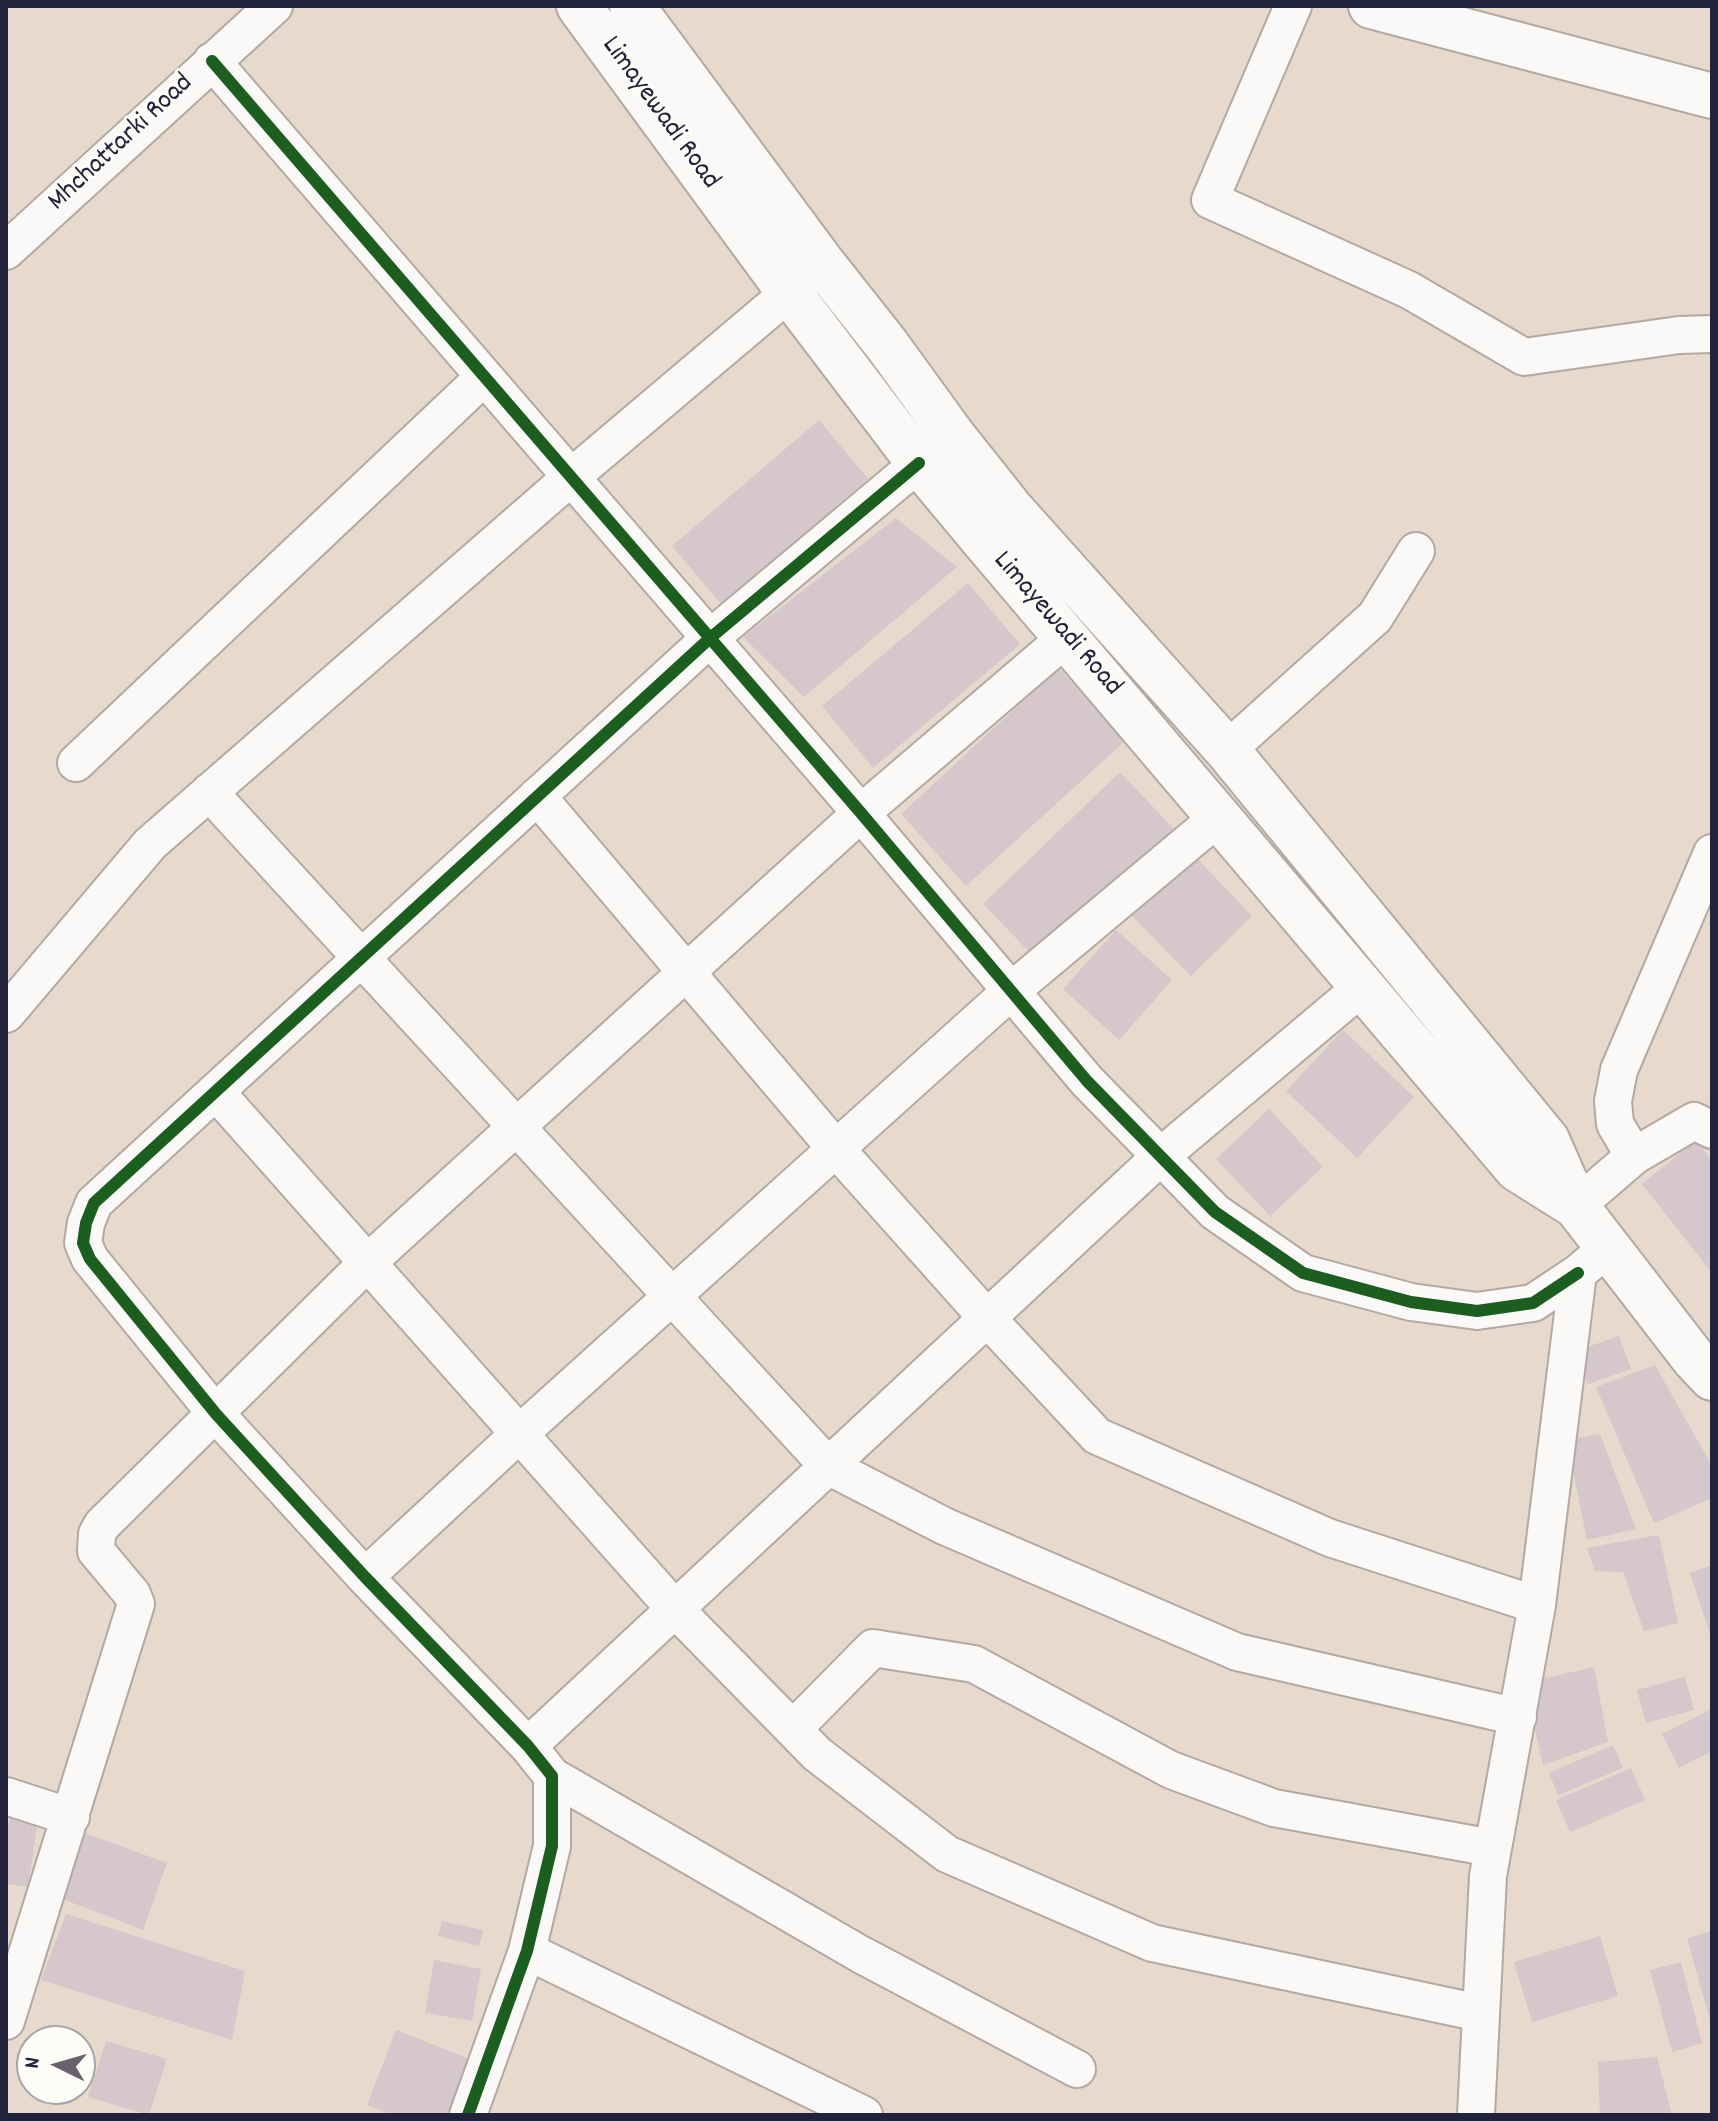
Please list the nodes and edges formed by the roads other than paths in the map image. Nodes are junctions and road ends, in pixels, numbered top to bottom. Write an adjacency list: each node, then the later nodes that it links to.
1 (274, 6): 6 (street, Mhchattarki Road)
2 (579, 6): 10 (street, Limayewadi Road)
3 (632, 6): 9 (street, Limayewadi Road)
4 (1293, 6): 11 (street)
5 (1371, 6): 7 (street)
6 (212, 61): 8 (street, Mhchattarki Road); 12 (street)
7 (1712, 96)
8 (6, 251)
9 (823, 264): 10 (street); 18 (street, Limayewadi Road)
10 (789, 292): 13 (street, Limayewadi Road); 14 (street)
11 (1712, 334)
12 (484, 377): 14 (street); 19 (street)
13 (919, 463): 16 (street, Limayewadi Road); 17 (street)
14 (570, 478): 17 (street); 20 (street)
15 (1416, 551): 18 (street)
16 (1067, 637): 22 (street); 23 (street, Limayewadi Road)
17 (709, 639): 21 (street); 22 (street)
18 (1227, 750): 36 (street, Limayewadi Road)
19 (76, 763)
20 (209, 792): 25 (street); 29 (street)
21 (537, 796): 25 (street); 26 (street)
22 (861, 813): 26 (street); 28 (street)
23 (1220, 816): 27 (street, Limayewadi Road); 28 (street)
24 (1712, 853): 35 (street)
25 (361, 959): 30 (street); 31 (street)
26 (686, 972): 31 (street); 33 (street)
27 (1362, 987): 34 (street); 36 (street, Limayewadi Road)
28 (1011, 991): 33 (street); 34 (street)
29 (6, 1014)
30 (216, 1092): 38 (street); 42 (street)
31 (516, 1127): 38 (street); 39 (street)
32 (1712, 1130): 35 (street)
33 (837, 1150): 39 (street); 40 (street)
34 (1161, 1156): 37 (street); 40 (street)
35 (1634, 1156): 36 (street)
36 (1576, 1206): 37 (street, Limayewadi Road)
37 (1593, 1261): 41 (street, Limayewadi Road); 46 (street)
38 (367, 1263): 42 (street); 43 (street)
39 (673, 1297): 43 (street); 44 (street)
40 (987, 1318): 44 (street); 46 (street)
41 (1706, 1378)
42 (216, 1414): 45 (street); 53 (street)
43 (519, 1434): 45 (street); 47 (street)
44 (828, 1466): 47 (street); 48 (street)
45 (365, 1577): 50 (street)
46 (1537, 1605): 48 (street)
47 (674, 1608): 49 (street); 50 (street)
48 (1518, 1717): 54 (street)
49 (793, 1729): 54 (street); 56 (street)
50 (528, 1746): 51 (street)
51 (552, 1776): 55 (street); 58 (street)
52 (6, 1796): 53 (street)
53 (71, 1817): 57 (street)
54 (1492, 1848): 56 (street)
55 (527, 1951): 59 (street); 60 (street)
56 (1480, 2013): 61 (street)
57 (6, 2021)
58 (1077, 2069)
59 (468, 2115)
60 (864, 2115)
61 (1476, 2115)

